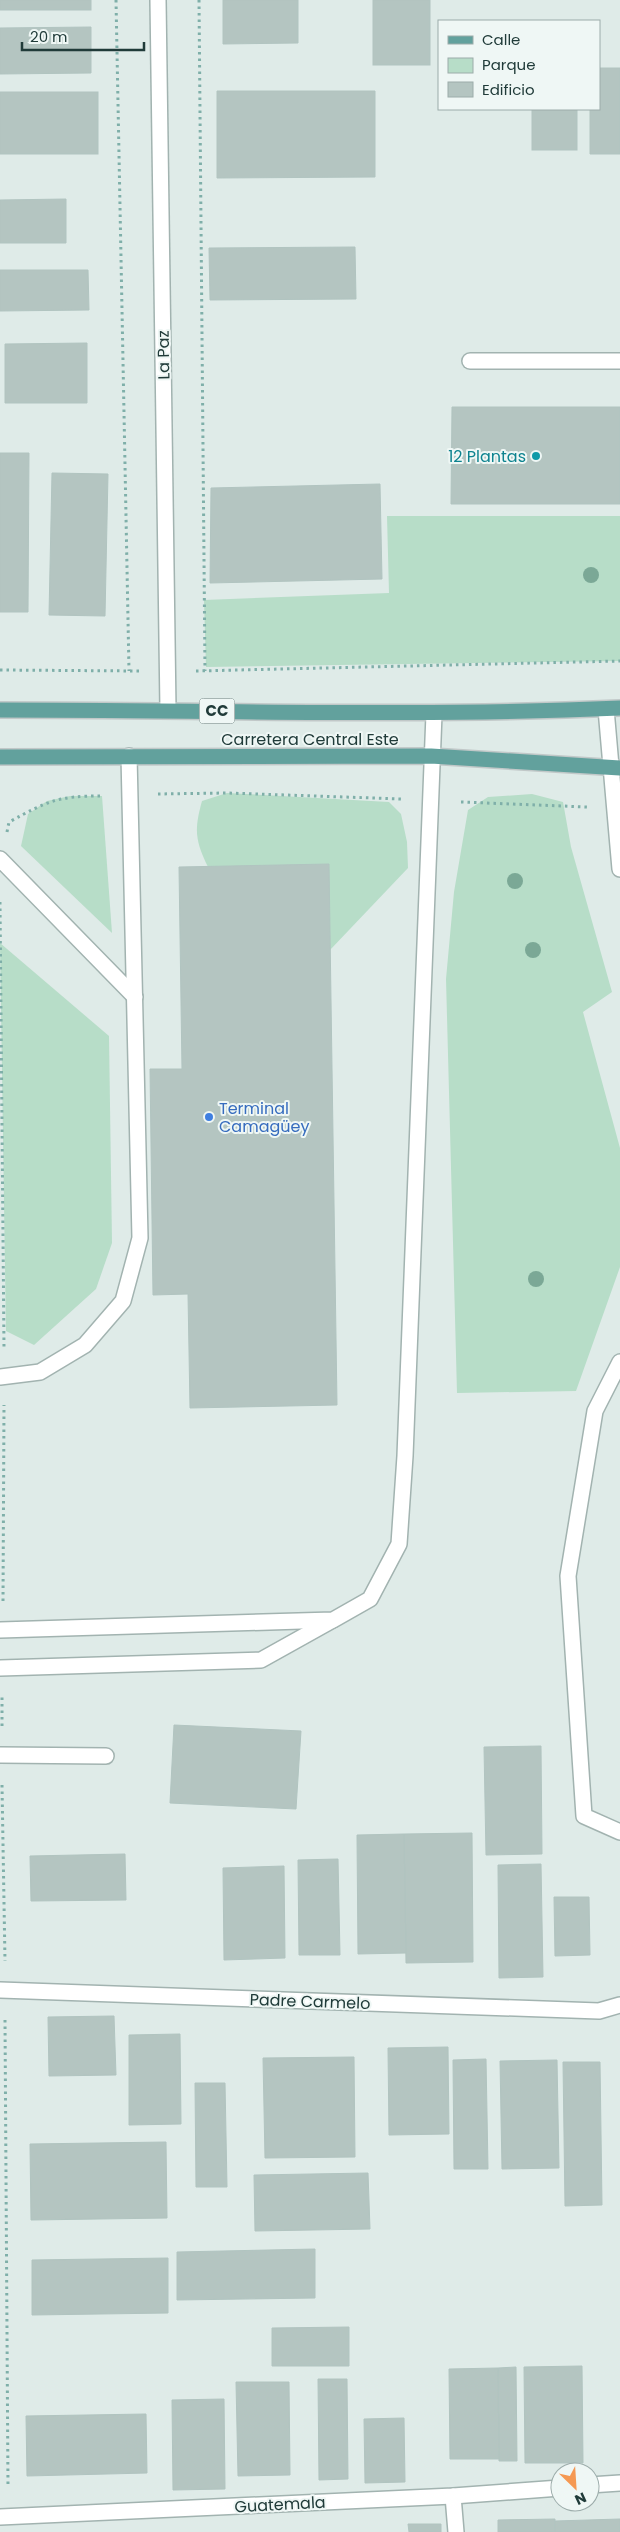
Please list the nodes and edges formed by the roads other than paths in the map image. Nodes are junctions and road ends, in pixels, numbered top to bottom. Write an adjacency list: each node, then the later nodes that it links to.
1 (158, 0): 6 (street, La Paz)
2 (470, 361): 3 (street)
3 (620, 361)
4 (613, 708): 7 (main road, Carretera Central Este / CC); 11 (street)
5 (0, 710): 6 (main road, Carretera Central Este / CC)
6 (168, 710): 7 (main road, Carretera Central Este / CC)
7 (434, 714): 9 (street)
8 (129, 756): 9 (main road, Carretera Central Este); 10 (main road, Carretera Central Este); 14 (street)
9 (431, 756): 11 (main road, Carretera Central Este); 17 (street)
10 (0, 757)
11 (616, 767): 13 (street)
12 (0, 859): 14 (street)
13 (620, 869)
14 (135, 997): 16 (street)
15 (620, 1362): 22 (street)
16 (2, 1377)
17 (333, 1620): 18 (street); 19 (street)
18 (1, 1630)
19 (1, 1668)
20 (1, 1755): 21 (street)
21 (106, 1756)
22 (620, 1832)
23 (3, 1990): 24 (street, Padre Carmelo)
24 (620, 2006)
25 (620, 2483): 26 (street)
26 (600, 2484)
27 (550, 2489): 28 (street, Guatemala)
28 (453, 2496): 29 (street, Guatemala); 30 (street)
29 (4, 2517)
30 (456, 2532)

